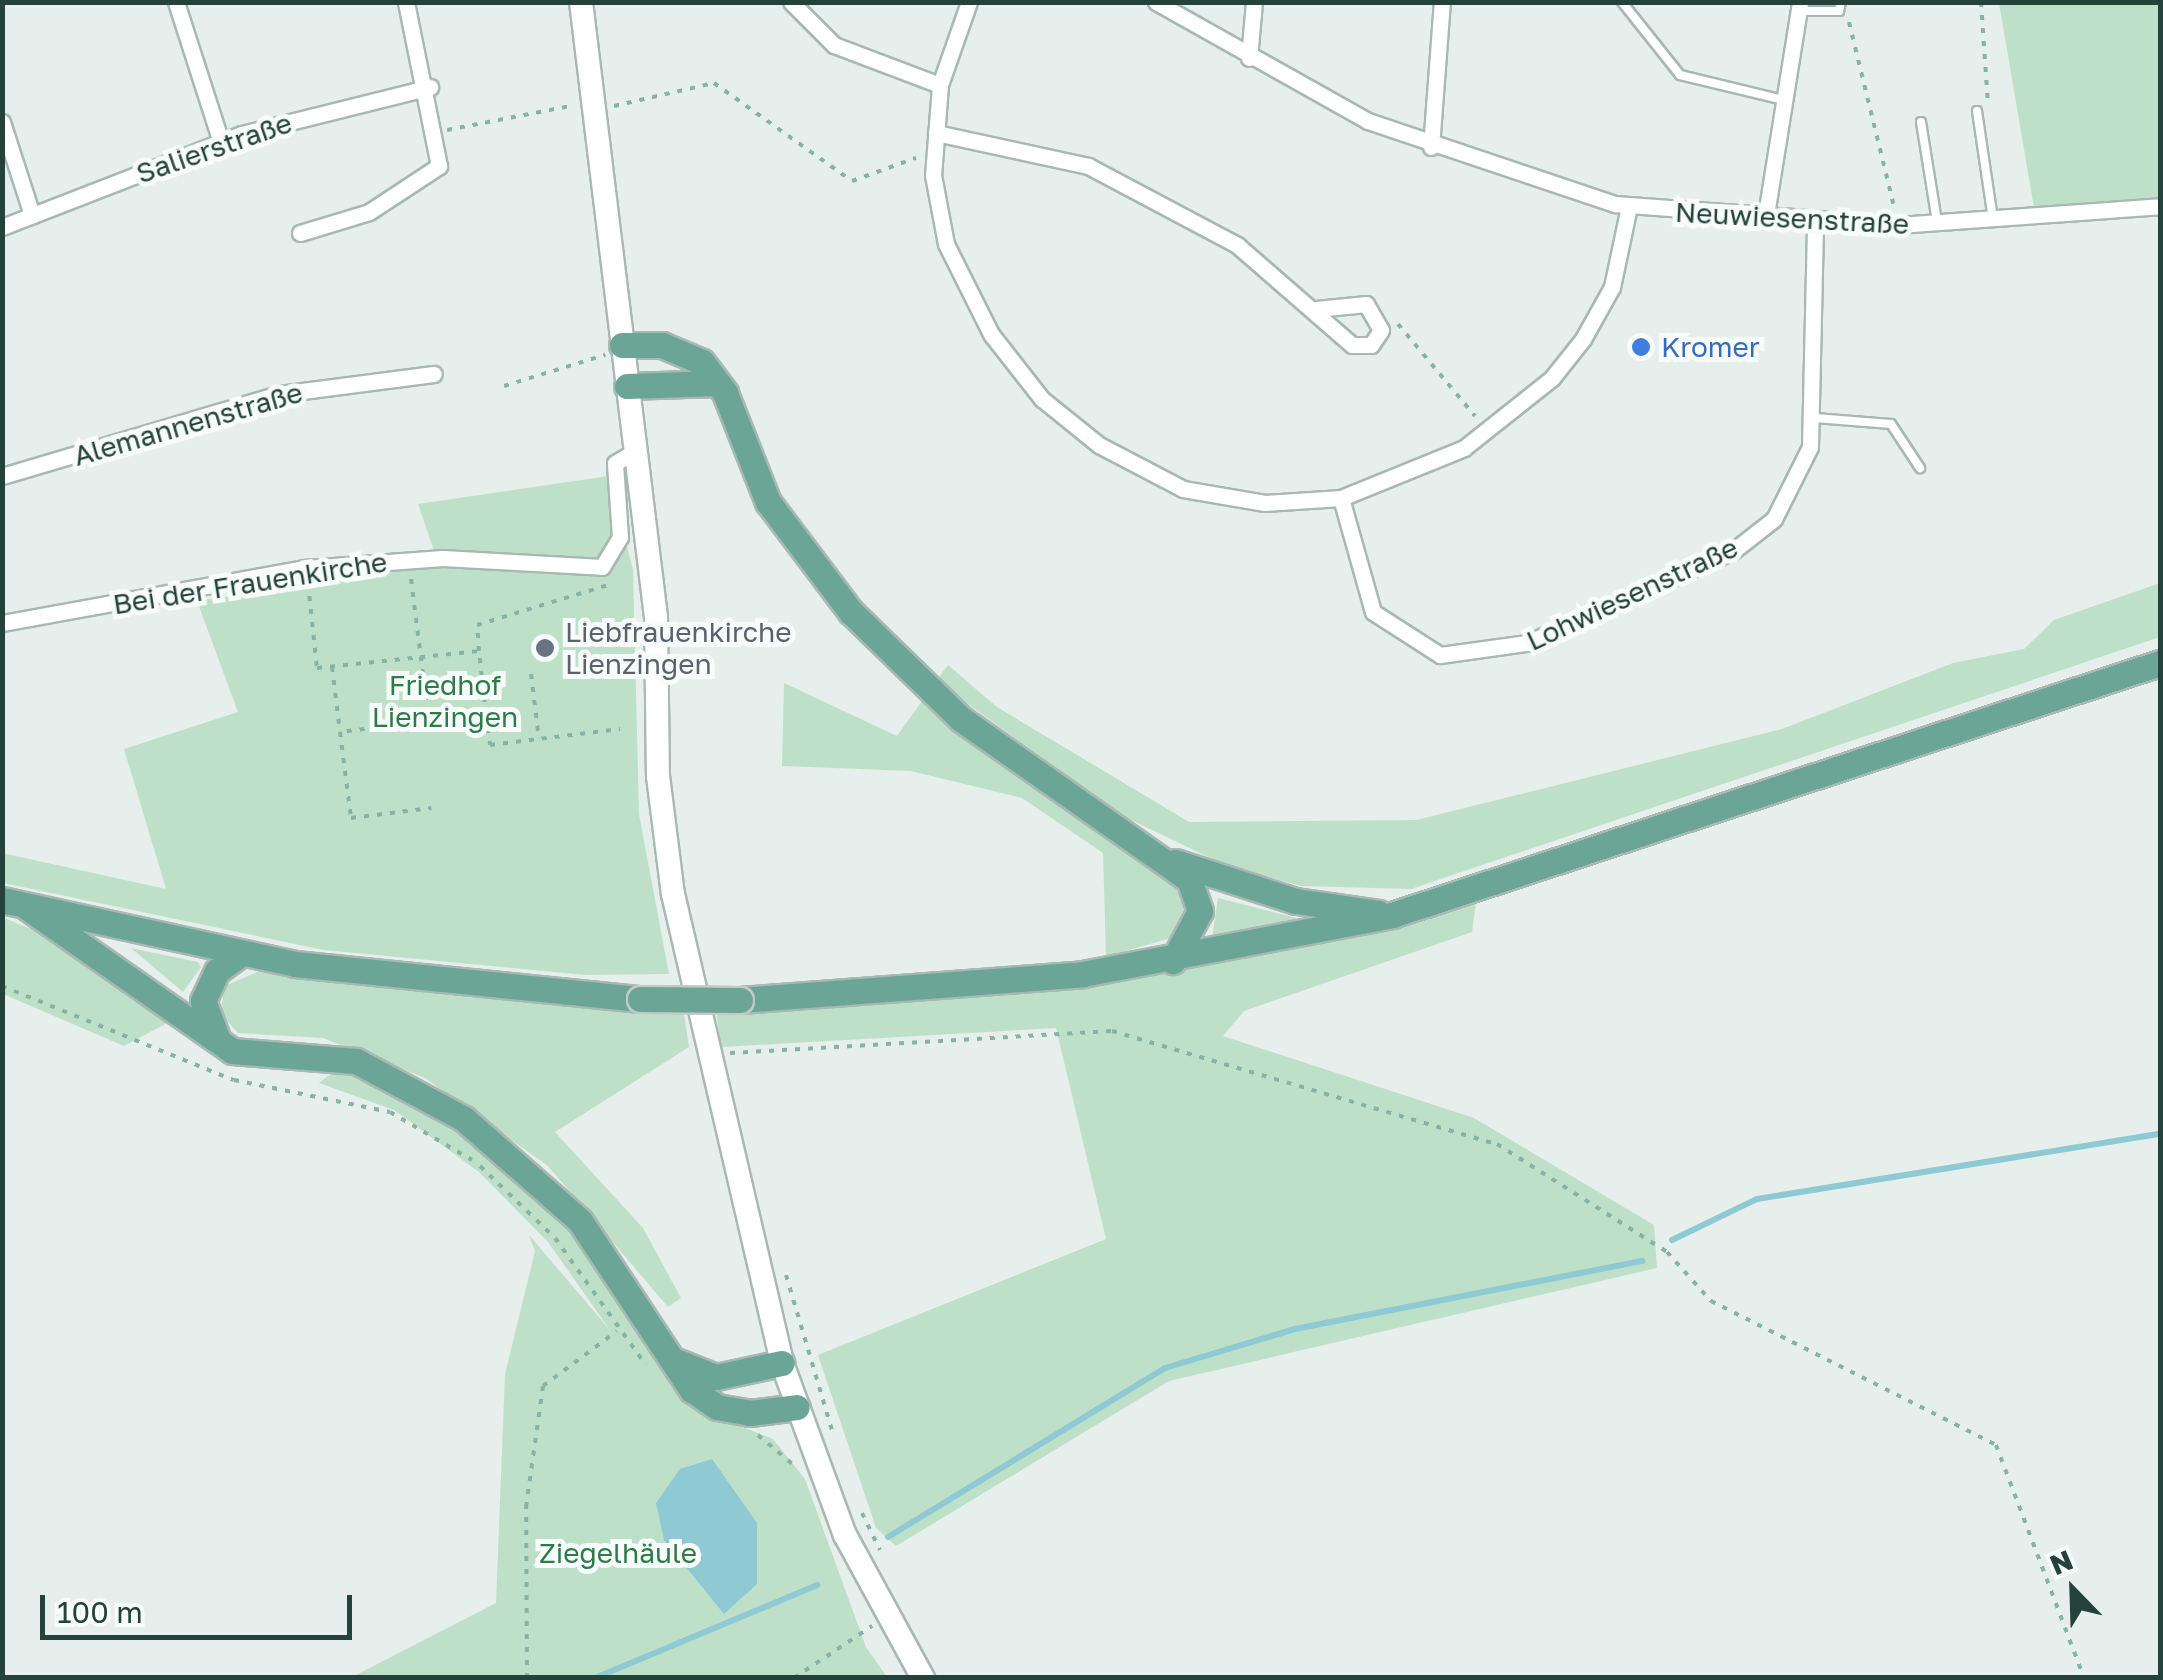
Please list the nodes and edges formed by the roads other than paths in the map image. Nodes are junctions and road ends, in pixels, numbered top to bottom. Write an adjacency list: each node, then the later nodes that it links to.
1 (176, 2): 20 (street)
2 (406, 2): 14 (street)
3 (581, 2): 32 (main road)
4 (791, 2): 13 (street)
5 (969, 2): 13 (street)
6 (1156, 2): 12 (street, Neuwiesenstraße)
7 (1254, 2): 12 (street)
8 (1442, 2): 21 (street)
9 (1622, 2): 15 (lane)
10 (1799, 7): 11 (lane); 15 (street)
11 (1840, 7)
12 (1249, 58): 21 (street, Neuwiesenstraße)
13 (940, 85): 19 (street)
14 (430, 87): 20 (street, Salierstraße); 30 (street)
15 (1783, 100): 25 (street)
16 (1977, 111): 26 (lane)
17 (2, 122): 24 (street)
18 (1921, 122): 28 (lane)
19 (936, 133): 31 (street); 40 (street)
20 (221, 142): 24 (street, Salierstraße)
21 (1431, 147): 22 (street, Neuwiesenstraße)
22 (1628, 206): 25 (street, Neuwiesenstraße); 40 (street)
23 (2160, 206): 26 (street, Neuwiesenstraße)
24 (32, 215): 29 (street, Salierstraße)
25 (1765, 221): 27 (street, Neuwiesenstraße)
26 (1993, 221): 28 (street, Neuwiesenstraße)
27 (1815, 225): 28 (street, Neuwiesenstraße); 36 (street, Lohwiesenstraße)
28 (1938, 225)
29 (2, 227)
30 (300, 233)
31 (1316, 309): 31 (street)
32 (622, 348): 34 (main road); 35 (main road)
33 (434, 374): 39 (street, Alemannenstraße)
34 (717, 384): 35 (main road); 43 (main road)
35 (628, 386): 37 (main road)
36 (1815, 418): 38 (lane); 40 (street, Lohwiesenstraße)
37 (636, 451): 41 (street, Bei der Frauenkirche); 49 (main road)
38 (1920, 468)
39 (2, 476)
40 (1341, 498)
41 (2, 624)
42 (2160, 663): 45 (main road)
43 (1168, 860): 45 (main road); 47 (main road)
44 (15, 904): 46 (main road); 48 (main road)
45 (1392, 916): 47 (main road)
46 (240, 954): 47 (main road, bridge); 48 (main road)
47 (1174, 961)
48 (220, 1044): 50 (main road)
49 (782, 1363): 50 (main road); 51 (main road)
50 (667, 1368): 51 (main road)
51 (796, 1407): 52 (main road)
52 (923, 1678)

